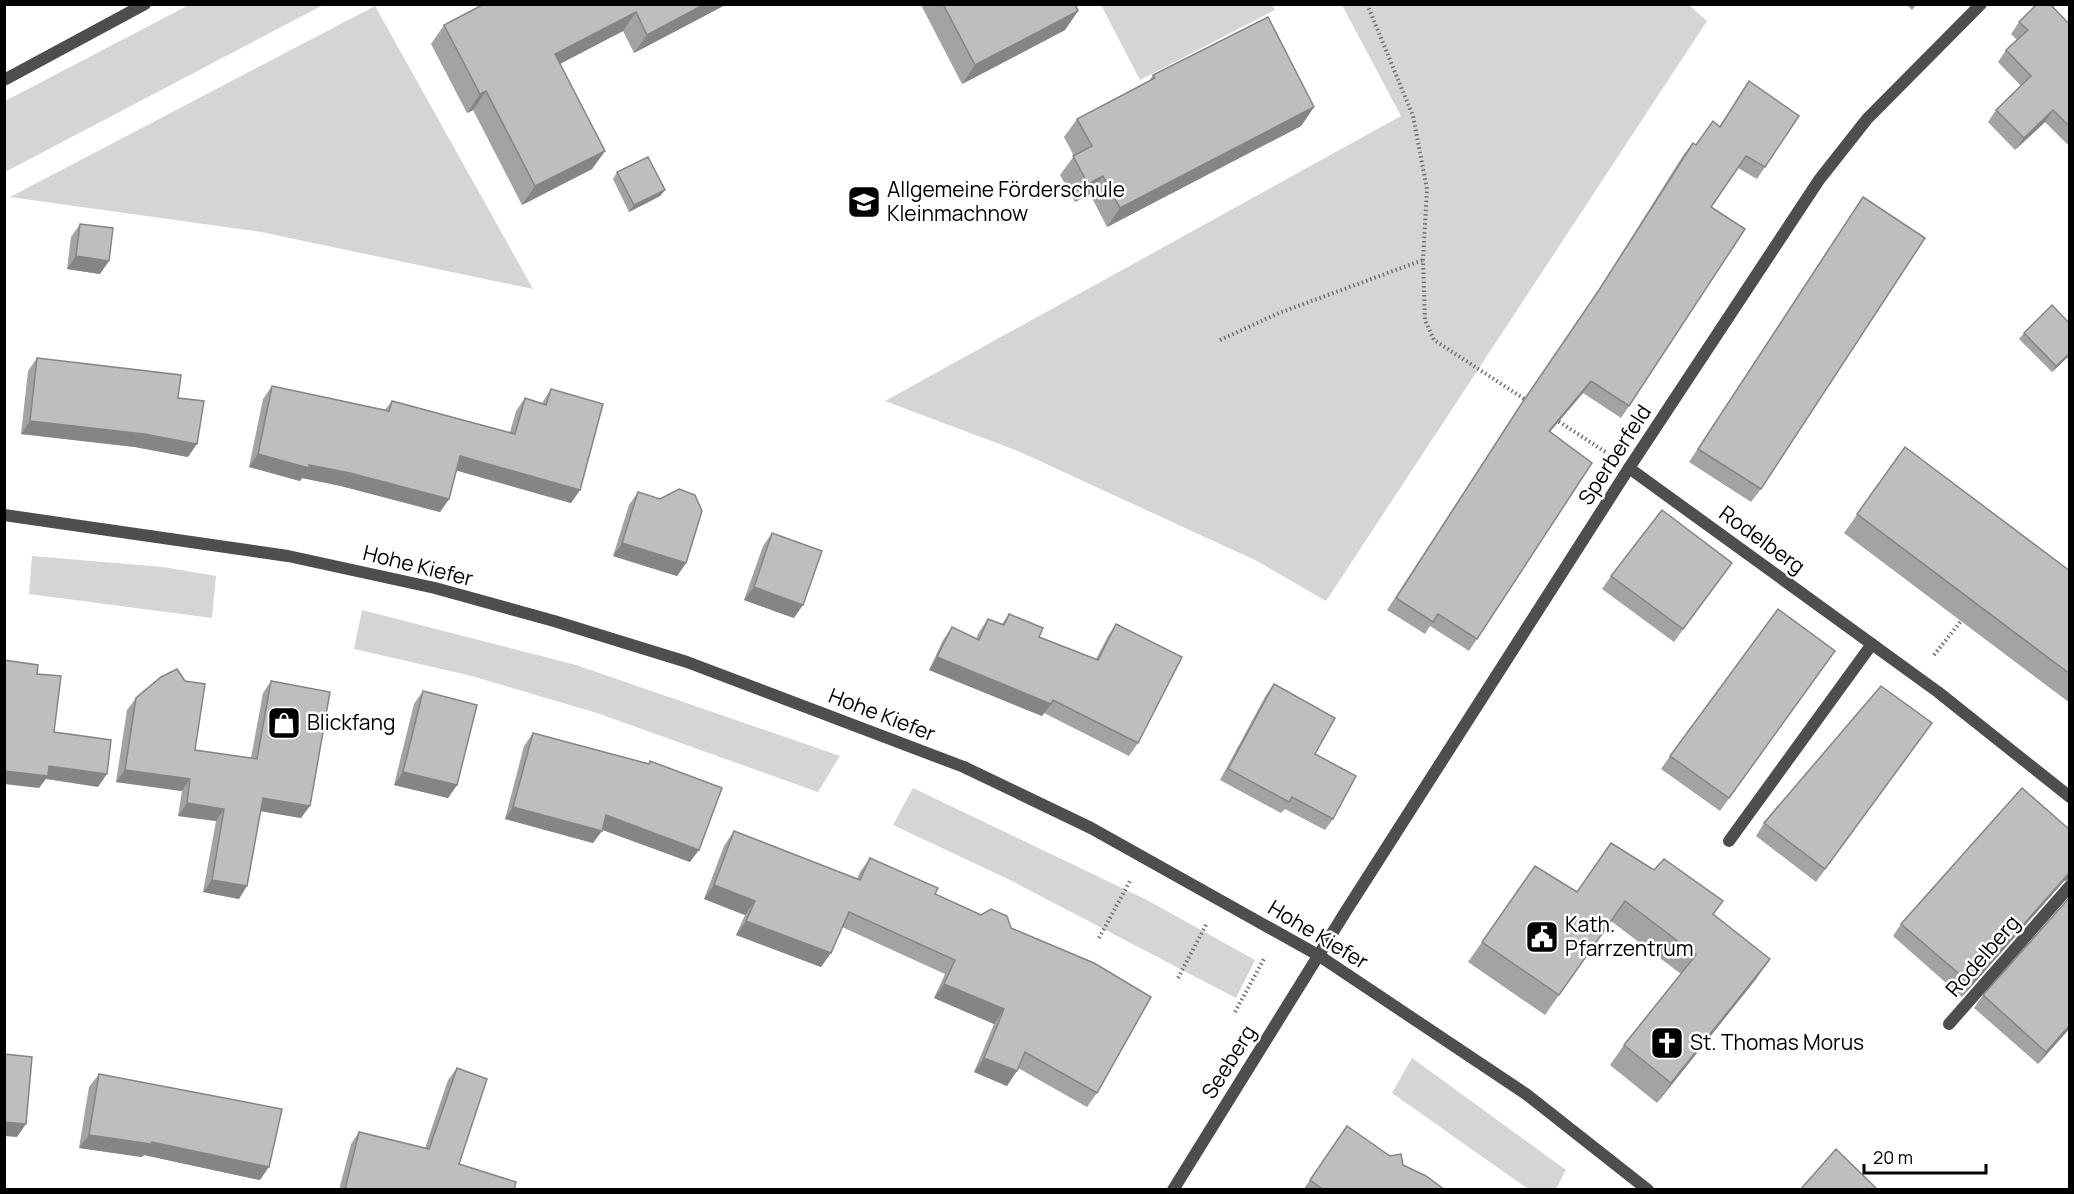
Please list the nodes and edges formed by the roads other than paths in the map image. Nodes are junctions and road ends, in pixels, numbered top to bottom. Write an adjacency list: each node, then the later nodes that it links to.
1 (145, 4): 3 (street)
2 (1982, 4): 4 (street, Sperberfeld)
3 (4, 80)
4 (1629, 468): 6 (street, Rodelberg); 10 (street, Sperberfeld)
5 (4, 515): 10 (street, Hohe Kiefer)
6 (1872, 644): 7 (street, Rodelberg); 8 (street)
7 (2070, 796)
8 (1729, 841)
9 (2070, 886): 11 (street, Rodelberg)
10 (1318, 955): 12 (street, Seeberg); 13 (street, Hohe Kiefer)
11 (1949, 1024)
12 (1173, 1190)
13 (1648, 1190)

